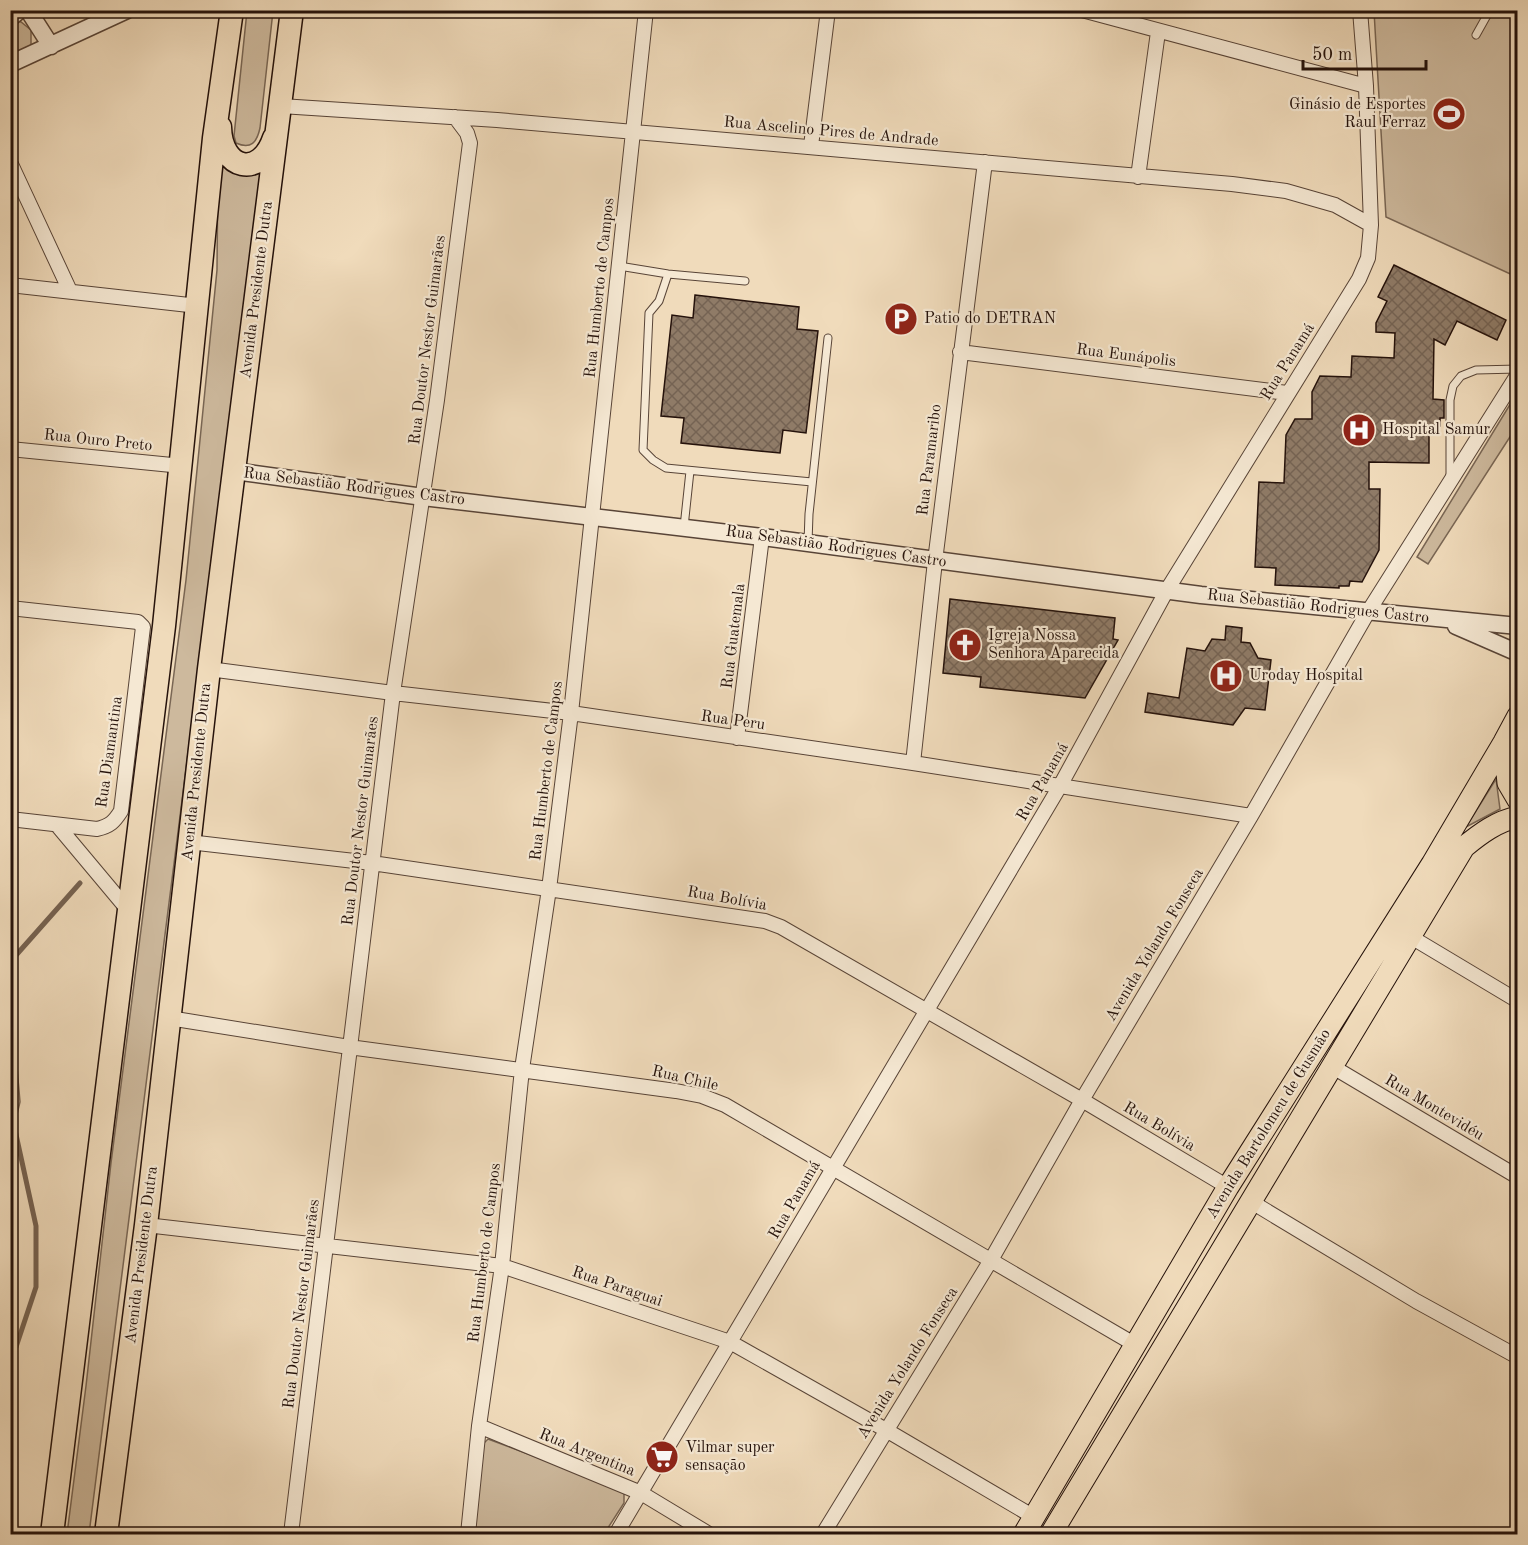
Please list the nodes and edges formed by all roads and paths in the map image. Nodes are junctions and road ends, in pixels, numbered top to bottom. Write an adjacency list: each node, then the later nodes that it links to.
1 (20, 10): 11 (street)
2 (28, 10): 14 (street)
3 (127, 10): 14 (street)
4 (232, 10): 17 (highway)
5 (292, 10): 18 (highway, Avenida Presidente Dutra)
6 (646, 10): 20 (street, Rua Humberto de Campos)
7 (828, 10): 21 (street)
8 (1082, 10): 12 (street)
9 (1360, 10): 16 (street, Rua Panamá)
10 (1490, 10): 13 (lane)
11 (10, 18)
12 (1158, 32): 16 (street); 24 (street)
13 (1476, 35)
14 (51, 46): 15 (street)
15 (10, 64)
16 (1366, 86): 25 (street, Rua Panamá)
17 (220, 106): 18 (highway); 31 (highway)
18 (280, 114): 19 (street, Rua Ascelino Pires de Andrade); 38 (highway, Avenida Presidente Dutra)
19 (455, 117): 20 (street, Rua Ascelino Pires de Andrade); 42 (street, Rua Doutor Nestor Guimarães)
20 (634, 133): 21 (street, Rua Ascelino Pires de Andrade); 26 (street, Rua Humberto de Campos)
21 (811, 146): 23 (street, Rua Ascelino Pires de Andrade)
22 (10, 162): 30 (street)
23 (984, 162): 24 (street, Rua Ascelino Pires de Andrade); 33 (street, Rua Paramaribo)
24 (1138, 177): 25 (street, Rua Ascelino Pires de Andrade)
25 (1371, 225): 35 (street, Rua Panamá)
26 (619, 266): 27 (lane); 43 (street, Rua Humberto de Campos)
27 (668, 274): 28 (lane); 39 (lane)
28 (745, 281)
29 (10, 285): 30 (street)
30 (70, 291): 31 (street)
31 (198, 306): 37 (highway)
32 (828, 338): 40 (lane)
33 (960, 352): 35 (street, Rua Eunápolis); 47 (street, Rua Paramaribo)
34 (1518, 371): 41 (street, Avenida Yolando Fonseca); 41 (lane)
35 (1287, 393): 48 (street, Rua Panamá)
36 (10, 448): 37 (street, Rua Ouro Preto)
37 (182, 466): 70 (highway)
38 (234, 471): 42 (street, Rua Sebastião Rodrigues Castro); 54 (highway, Avenida Presidente Dutra)
39 (690, 471): 40 (lane); 44 (lane)
40 (812, 482): 46 (lane)
41 (1450, 483): 50 (street, Avenida Yolando Fonseca)
42 (423, 497): 43 (street, Rua Sebastião Rodrigues Castro); 55 (street, Rua Doutor Nestor Guimarães)
43 (592, 515): 44 (street, Rua Sebastião Rodrigues Castro); 56 (street, Rua Humberto de Campos)
44 (684, 527): 45 (street, Rua Sebastião Rodrigues Castro)
45 (762, 537): 46 (street, Rua Sebastião Rodrigues Castro); 58 (street, Rua Guatemala)
46 (808, 543): 47 (street, Rua Sebastião Rodrigues Castro)
47 (935, 561): 48 (street, Rua Sebastião Rodrigues Castro); 60 (street, Rua Paramaribo)
48 (1167, 591): 50 (street, Rua Sebastião Rodrigues Castro); 61 (street, Rua Panamá)
49 (10, 608): 66 (street, Rua Diamantina)
50 (1368, 612): 51 (street, Rua Sebastião Rodrigues Castro); 63 (street, Avenida Yolando Fonseca)
51 (1438, 619): 52 (street, Rua Sebastião Rodrigues Castro); 53 (street, Rua Sebastião Rodrigues Castro)
52 (1518, 626)
53 (1518, 652)
54 (208, 669): 55 (street, Rua Peru); 67 (highway, Avenida Presidente Dutra)
55 (393, 693): 56 (street, Rua Peru); 68 (street, Rua Doutor Nestor Guimarães)
56 (571, 713): 58 (street, Rua Peru); 69 (street, Rua Humberto de Campos)
57 (1518, 716): 59 (main road, Avenida Bartolomeu de Gusmão)
58 (737, 738): 60 (street, Rua Peru)
59 (1504, 742): 62 (main road); 81 (main road, Avenida Bartolomeu de Gusmão)
60 (914, 763): 61 (street, Rua Peru)
61 (1060, 786): 63 (street, Rua Peru); 73 (street, Rua Panamá)
62 (1518, 800)
63 (1251, 816): 78 (street, Avenida Yolando Fonseca)
64 (1518, 817): 71 (main road, Avenida Bartolomeu de Gusmão)
65 (10, 819): 66 (street, Rua Diamantina)
66 (57, 825): 70 (street)
67 (189, 842): 68 (street, Rua Bolívia); 74 (highway, Avenida Presidente Dutra)
68 (372, 863): 69 (street, Rua Bolívia); 75 (street, Rua Doutor Nestor Guimarães)
69 (549, 889): 73 (street, Rua Bolívia); 77 (street, Rua Humberto de Campos)
70 (129, 911): 95 (highway)
71 (1412, 937): 72 (street); 76 (main road, Avenida Bartolomeu de Gusmão)
72 (1518, 1001)
73 (928, 1012): 78 (street, Rua Bolívia); 79 (street, Rua Panamá)
74 (169, 1018): 75 (street, Rua Chile); 83 (highway, Avenida Presidente Dutra)
75 (349, 1047): 77 (street, Rua Chile); 84 (street, Rua Doutor Nestor Guimarães)
76 (1333, 1067): 80 (street, Rua Montevidéu); 82 (main road, Avenida Bartolomeu de Gusmão)
77 (522, 1069): 79 (street, Rua Chile); 86 (street, Rua Humberto de Campos)
78 (1082, 1100): 81 (street, Rua Bolívia); 85 (street, Avenida Yolando Fonseca)
79 (832, 1168): 85 (street, Rua Chile); 87 (street, Rua Panamá)
80 (1518, 1177)
81 (1228, 1187): 88 (main road, Avenida Bartolomeu de Gusmão)
82 (1250, 1201): 89 (street); 94 (main road, Avenida Bartolomeu de Gusmão)
83 (146, 1225): 84 (street, Rua Paraguai); 96 (highway, Avenida Presidente Dutra)
84 (325, 1246): 86 (street, Rua Paraguai); 97 (street, Rua Doutor Nestor Guimarães)
85 (991, 1260): 88 (street, Rua Chile); 91 (street, Avenida Yolando Fonseca)
86 (502, 1266): 87 (street, Rua Paraguai); 90 (street, Rua Humberto de Campos)
87 (730, 1342): 91 (street, Rua Paraguai); 92 (street, Rua Panamá)
88 (1134, 1344): 93 (main road, Avenida Bartolomeu de Gusmão)
89 (1518, 1357)
90 (479, 1426): 92 (street, Rua Argentina); 98 (street, Rua Humberto de Campos)
91 (886, 1430): 93 (street, Rua Paraguai); 101 (street, Avenida Yolando Fonseca)
92 (641, 1492): 99 (street, Rua Panamá); 100 (street, Rua Argentina)
93 (1029, 1526)
94 (1054, 1533)
95 (52, 1534)
96 (106, 1534)
97 (291, 1534)
98 (468, 1534)
99 (616, 1534)
100 (709, 1534)
101 (823, 1534)

